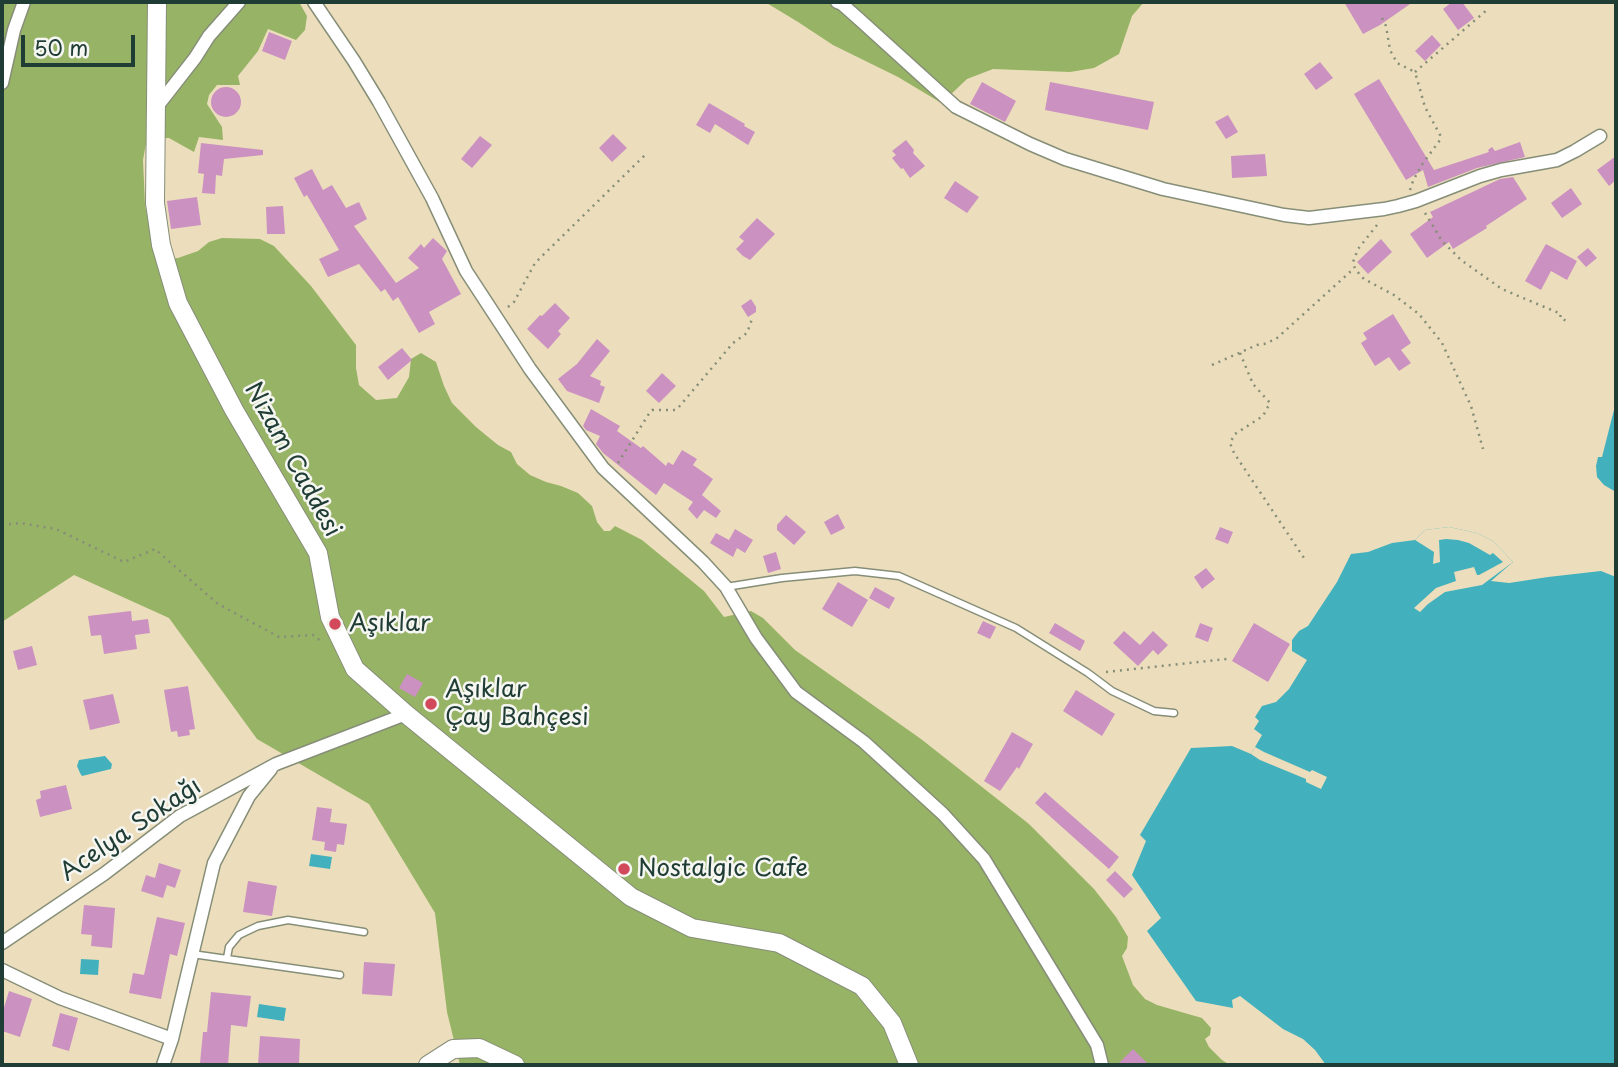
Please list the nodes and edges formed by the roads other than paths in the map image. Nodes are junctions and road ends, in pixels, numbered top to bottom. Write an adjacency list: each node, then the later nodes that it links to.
1 (24, 2): 6 (street)
2 (157, 2): 7 (street, Nizam Caddesi)
3 (239, 2): 7 (street)
4 (314, 2): 9 (street)
5 (837, 2): 8 (street)
6 (2, 83)
7 (156, 108): 11 (street, Nizam Caddesi)
8 (1600, 136)
9 (726, 587): 10 (lane); 24 (street)
10 (1174, 713)
11 (406, 714): 12 (street, Acelya Sokağı); 23 (street, Nizam Caddesi)
12 (276, 764): 14 (street, Acelya Sokağı); 15 (street)
13 (364, 932): 16 (lane)
14 (2, 943)
15 (192, 954): 16 (lane); 19 (street)
16 (227, 958): 18 (lane)
17 (2, 970): 19 (street)
18 (340, 975)
19 (172, 1040): 20 (street)
20 (163, 1065)
21 (428, 1065): 22 (street)
22 (515, 1065)
23 (909, 1065)
24 (1102, 1065)

